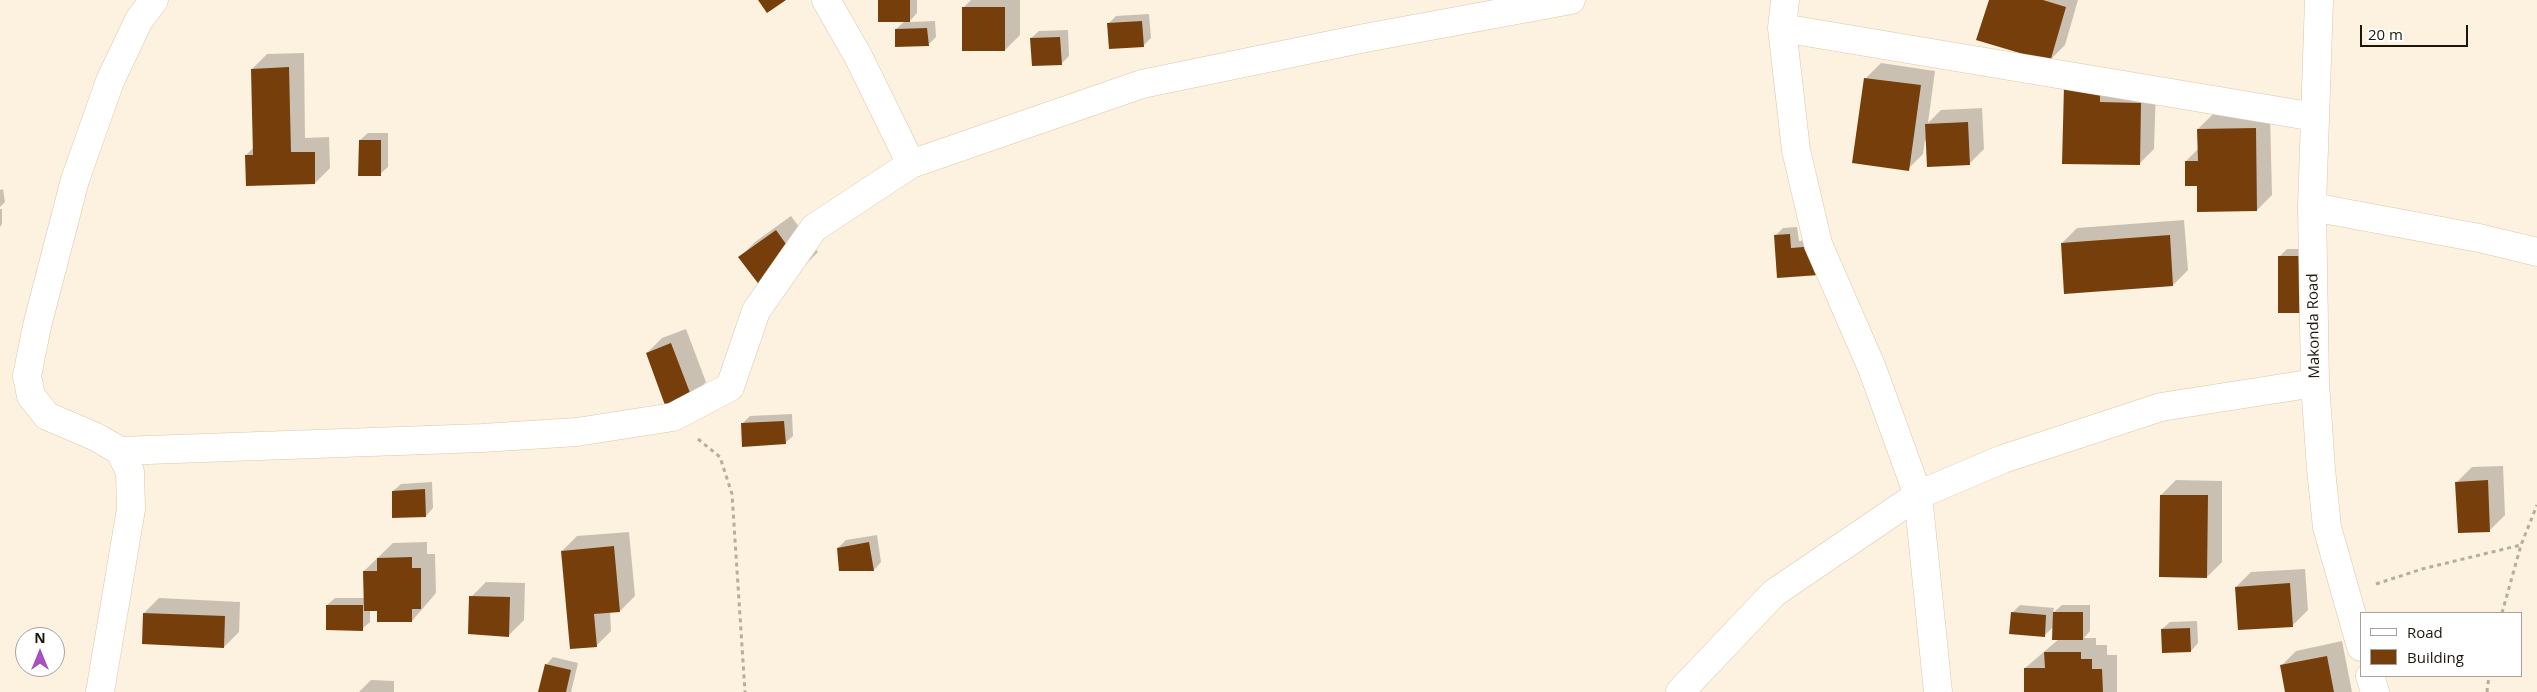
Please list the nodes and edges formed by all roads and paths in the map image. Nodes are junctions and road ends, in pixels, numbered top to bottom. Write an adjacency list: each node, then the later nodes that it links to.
1 (154, 0): 13 (street)
2 (826, 0): 8 (street)
3 (1571, 0): 8 (street)
4 (1785, 0): 6 (street)
5 (2319, 0): 7 (street, Makonda Road)
6 (1782, 28): 7 (street); 14 (street)
7 (2315, 117): 9 (street, Makonda Road)
8 (911, 164): 12 (street)
9 (2312, 207): 10 (street); 11 (street, Makonda Road)
10 (2537, 252)
11 (2315, 383): 14 (street); 17 (street, Makonda Road)
12 (674, 417): 13 (street); 22 (path)
13 (120, 452): 21 (street)
14 (1918, 495): 23 (street); 24 (street)
15 (2537, 505): 16 (path)
16 (2521, 545): 17 (path); 18 (path)
17 (2344, 594): 19 (street, Makonda Road)
18 (2502, 612)
19 (2360, 644)
20 (2489, 677): 25 (path)
21 (100, 692)
22 (744, 692)
23 (1680, 692)
24 (1938, 692)
25 (2487, 692)

